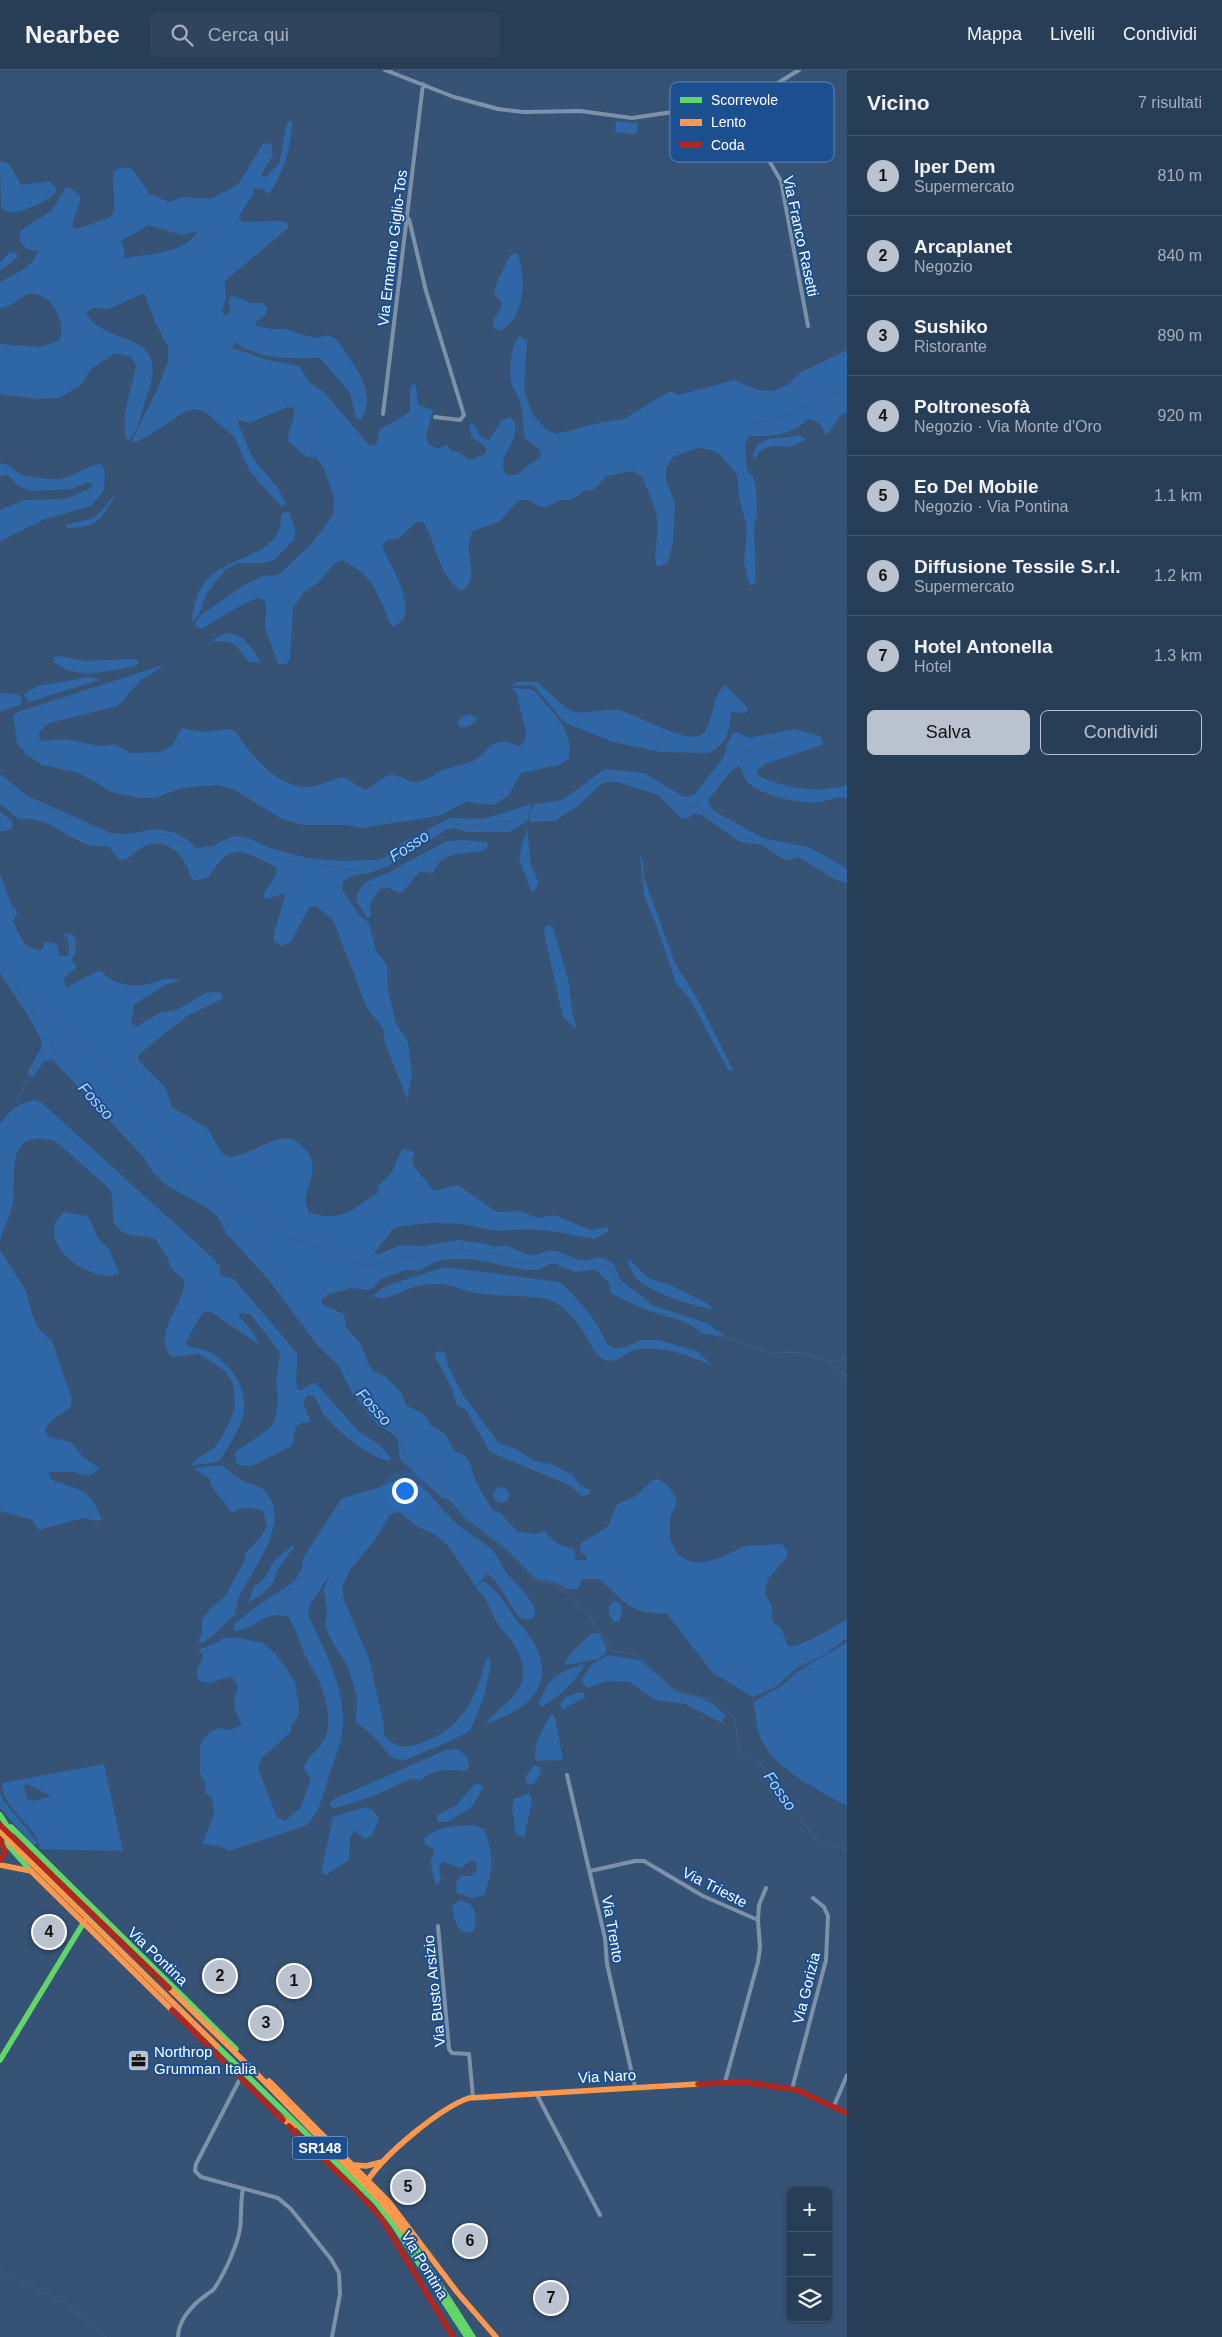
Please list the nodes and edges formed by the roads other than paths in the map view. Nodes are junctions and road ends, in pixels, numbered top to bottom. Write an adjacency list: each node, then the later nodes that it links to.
1 (385, 70): 4 (street)
2 (799, 70): 3 (street)
3 (782, 82)
4 (423, 84): 5 (street); 7 (street, Via Ermanno Giglio-Tos)
5 (670, 112)
6 (770, 162): 8 (street, Via Franco Rasetti)
7 (408, 217): 9 (street, Via Ermanno Giglio-Tos); 10 (street)
8 (808, 326)
9 (382, 414)
10 (435, 417)
11 (567, 1775): 20 (street, Via Trento)
12 (1, 1816): 16 (main road); 39 (main road, Via Pontina)
13 (0, 1825): 16 (main road, Via Pontina)
14 (0, 1833): 19 (main road, Via Pontina); 37 (main road, Via Pontina / SR148)
15 (0, 1839): 17 (main road)
16 (18, 1843): 47 (main road, Via Pontina / SR148)
17 (0, 1860)
18 (0, 1865): 19 (main road)
19 (31, 1871): 24 (main road, Via Pontina)
20 (590, 1871): 23 (street, Via Trieste); 30 (street, Via Trento)
21 (766, 1888): 23 (street)
22 (813, 1898): 31 (street, Via Gorizia)
23 (758, 1920): 29 (street, Via Trieste)
24 (84, 1922): 26 (main road); 28 (main road, Via Pontina)
25 (438, 1926): 33 (street, Via Busto Arsizio)
26 (0, 2060)
27 (847, 2075): 34 (street)
28 (241, 2077): 36 (main road, Via Pontina); 41 (street)
29 (725, 2082): 30 (main road, Via Naro); 31 (main road, Via Naro)
30 (635, 2087): 32 (main road, Via Naro)
31 (792, 2089): 34 (main road, Via Naro)
32 (536, 2093): 33 (main road, Via Naro); 42 (street)
33 (473, 2097): 38 (main road, Via Naro)
34 (834, 2106): 35 (main road, Via Naro)
35 (847, 2113)
36 (280, 2117): 37 (main road); 45 (main road, Via Pontina)
37 (312, 2140): 46 (main road, SR148)
38 (384, 2161): 39 (main road, Via Naro); 40 (main road, Via Naro)
39 (354, 2165): 40 (main road, Via Pontina)
40 (368, 2180): 48 (main road, Via Pontina)
41 (243, 2189): 43 (street); 44 (street)
42 (600, 2215)
43 (178, 2337)
44 (332, 2337)
45 (452, 2337)
46 (467, 2337)
47 (473, 2337)
48 (496, 2337)

